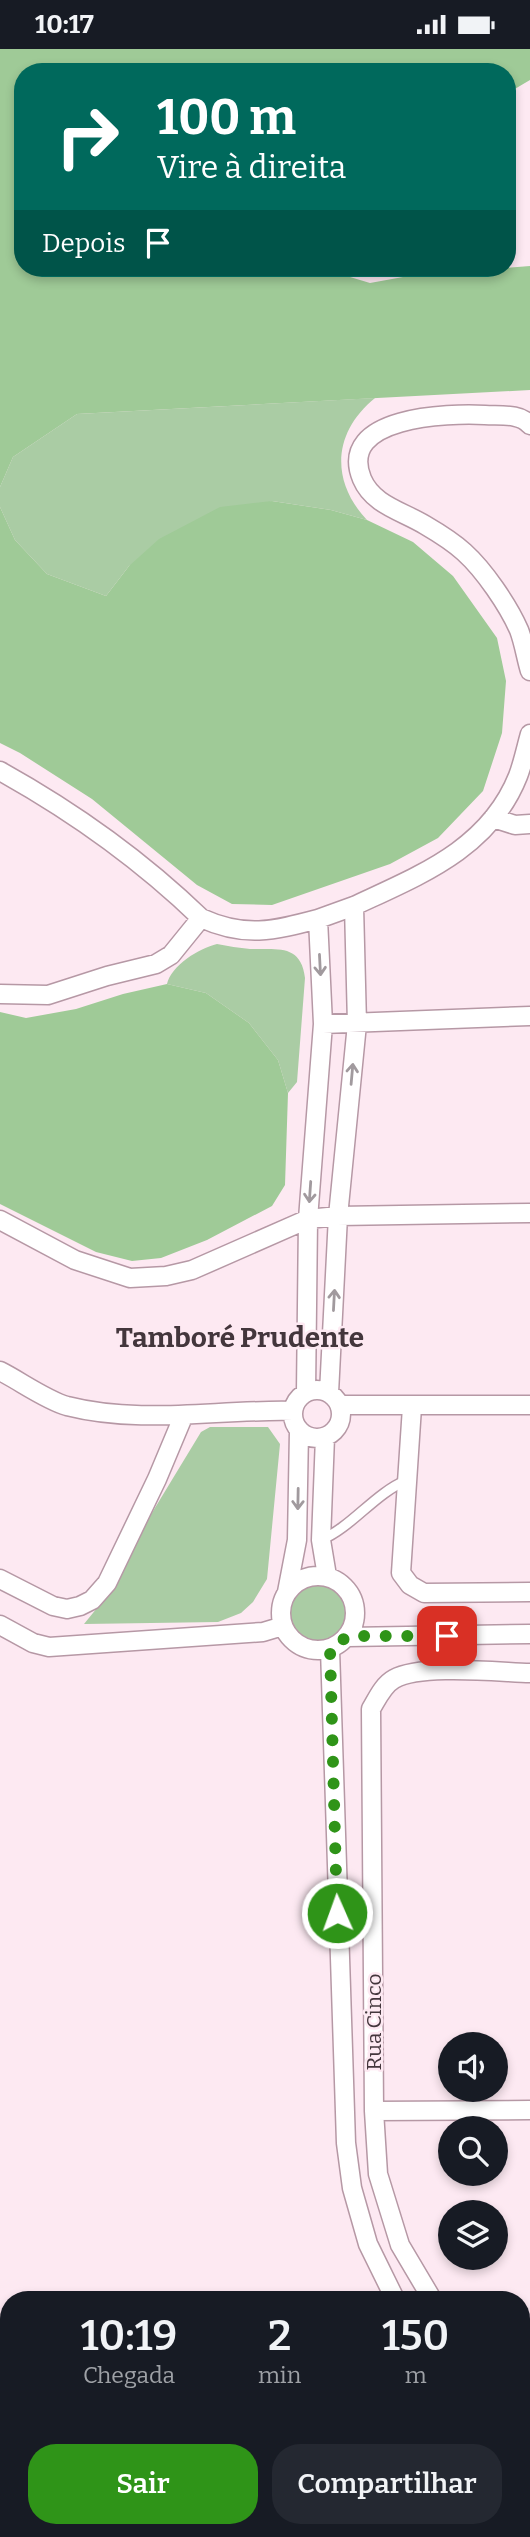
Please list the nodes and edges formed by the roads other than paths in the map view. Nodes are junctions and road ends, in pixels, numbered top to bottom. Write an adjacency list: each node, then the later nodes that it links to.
1 (530, 425): 2 (street)
2 (530, 671)
3 (530, 734): 5 (street)
4 (0, 771): 8 (street)
5 (493, 818): 6 (street); 7 (street)
6 (530, 824)
7 (354, 906): 9 (street); 13 (street)
8 (201, 918): 9 (street); 10 (street)
9 (318, 919): 12 (street, one-way to 12)
10 (0, 995)
11 (530, 1016): 13 (street)
12 (323, 1024): 13 (street); 16 (street, one-way to 16)
13 (357, 1024): 15 (street, one-way to 13)
14 (530, 1213): 15 (street)
15 (338, 1216): 16 (street); 20 (street, one-way to 15)
16 (308, 1219): 17 (street); 19 (street)
17 (0, 1220)
18 (0, 1371): 24 (street)
19 (306, 1392): 20 (street); 23 (street)
20 (334, 1399): 22 (street); 26 (street)
21 (530, 1405): 22 (street)
22 (411, 1407): 27 (street)
23 (293, 1411): 24 (street); 25 (street)
24 (183, 1416): 30 (street)
25 (299, 1430): 26 (street); 31 (street, one-way to 31)
26 (326, 1437): 28 (street)
27 (407, 1480): 28 (lane); 32 (street)
28 (321, 1540): 29 (street)
29 (327, 1576): 31 (street); 36 (street)
30 (0, 1579)
31 (287, 1592): 34 (street)
32 (530, 1592)
33 (0, 1625): 34 (street)
34 (283, 1626): 37 (street)
35 (530, 1634): 36 (street)
36 (348, 1636): 37 (street)
37 (330, 1649): 41 (street)
38 (530, 1672): 40 (street, Rua Cinco)
39 (530, 2110): 40 (street)
40 (374, 2111): 42 (street, Rua Cinco)
41 (391, 2291)
42 (427, 2291)

